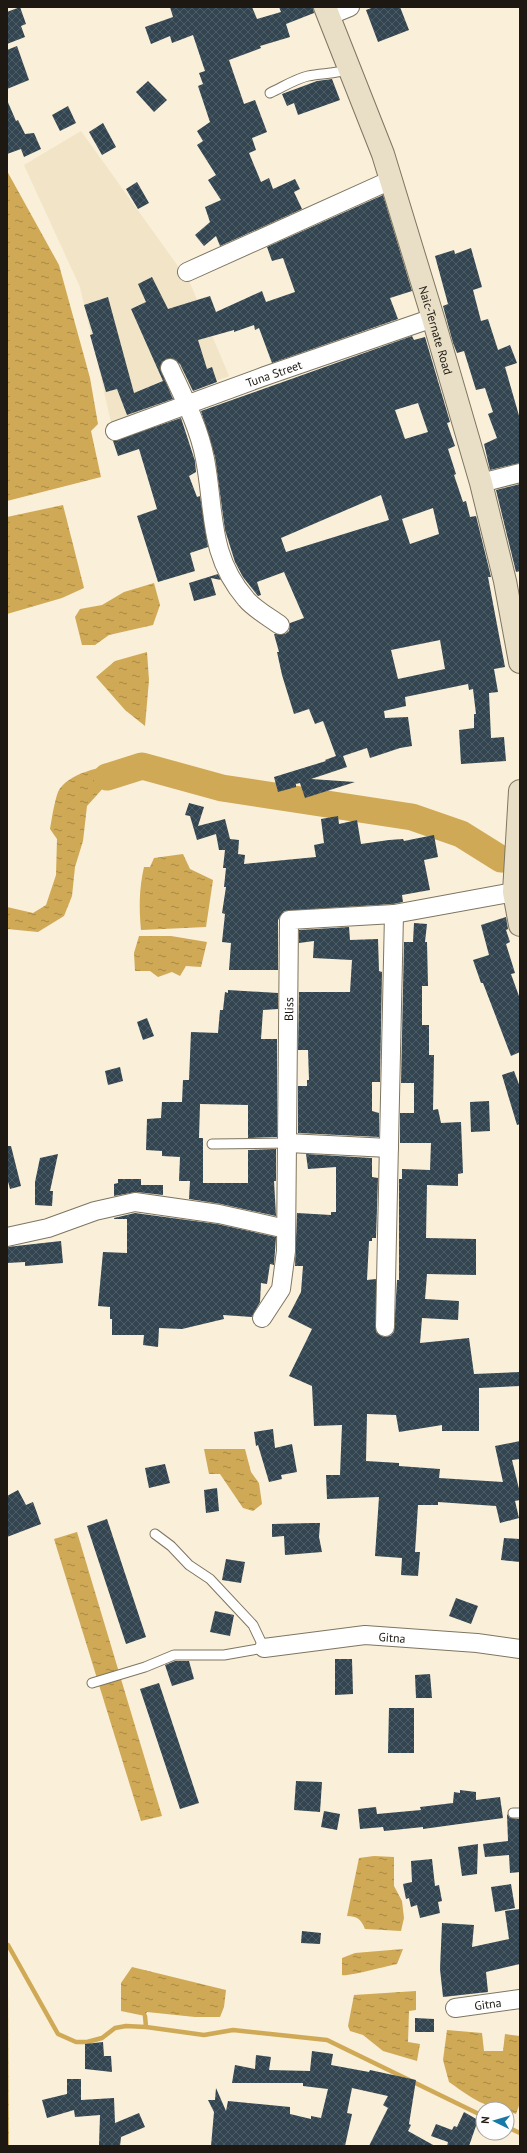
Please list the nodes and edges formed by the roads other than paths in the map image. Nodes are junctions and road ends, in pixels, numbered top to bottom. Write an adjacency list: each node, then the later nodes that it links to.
1 (350, 7): 2 (street)
2 (327, 11): 3 (main road, Naic-Ternate Road)
3 (350, 69): 4 (lane); 5 (main road, Naic-Ternate Road)
4 (270, 93)
5 (391, 180): 6 (street); 7 (main road, Naic-Ternate Road)
6 (187, 272)
7 (433, 318): 9 (street, Tuna Street); 12 (main road, Naic-Ternate Road)
8 (170, 368): 9 (street)
9 (187, 404): 10 (street, Tuna Street); 13 (street)
10 (115, 431)
11 (520, 474): 12 (street)
12 (481, 483): 14 (main road, Naic-Ternate Road)
13 (280, 625)
14 (520, 662)
15 (520, 791): 16 (main road)
16 (514, 892): 17 (street, Bliss); 18 (main road)
17 (394, 914): 19 (street, Bliss); 21 (street)
18 (520, 925)
19 (288, 1143): 20 (lane); 21 (street); 22 (street, Bliss)
20 (212, 1144)
21 (389, 1148): 25 (street)
22 (286, 1229): 23 (street); 24 (street, Bliss)
23 (7, 1237)
24 (262, 1318)
25 (385, 1327)
26 (155, 1534): 27 (lane)
27 (264, 1648): 28 (street, Gitna); 29 (lane)
28 (520, 1649)
29 (92, 1683)
30 (520, 1999): 31 (street, Gitna)
31 (455, 2008)

